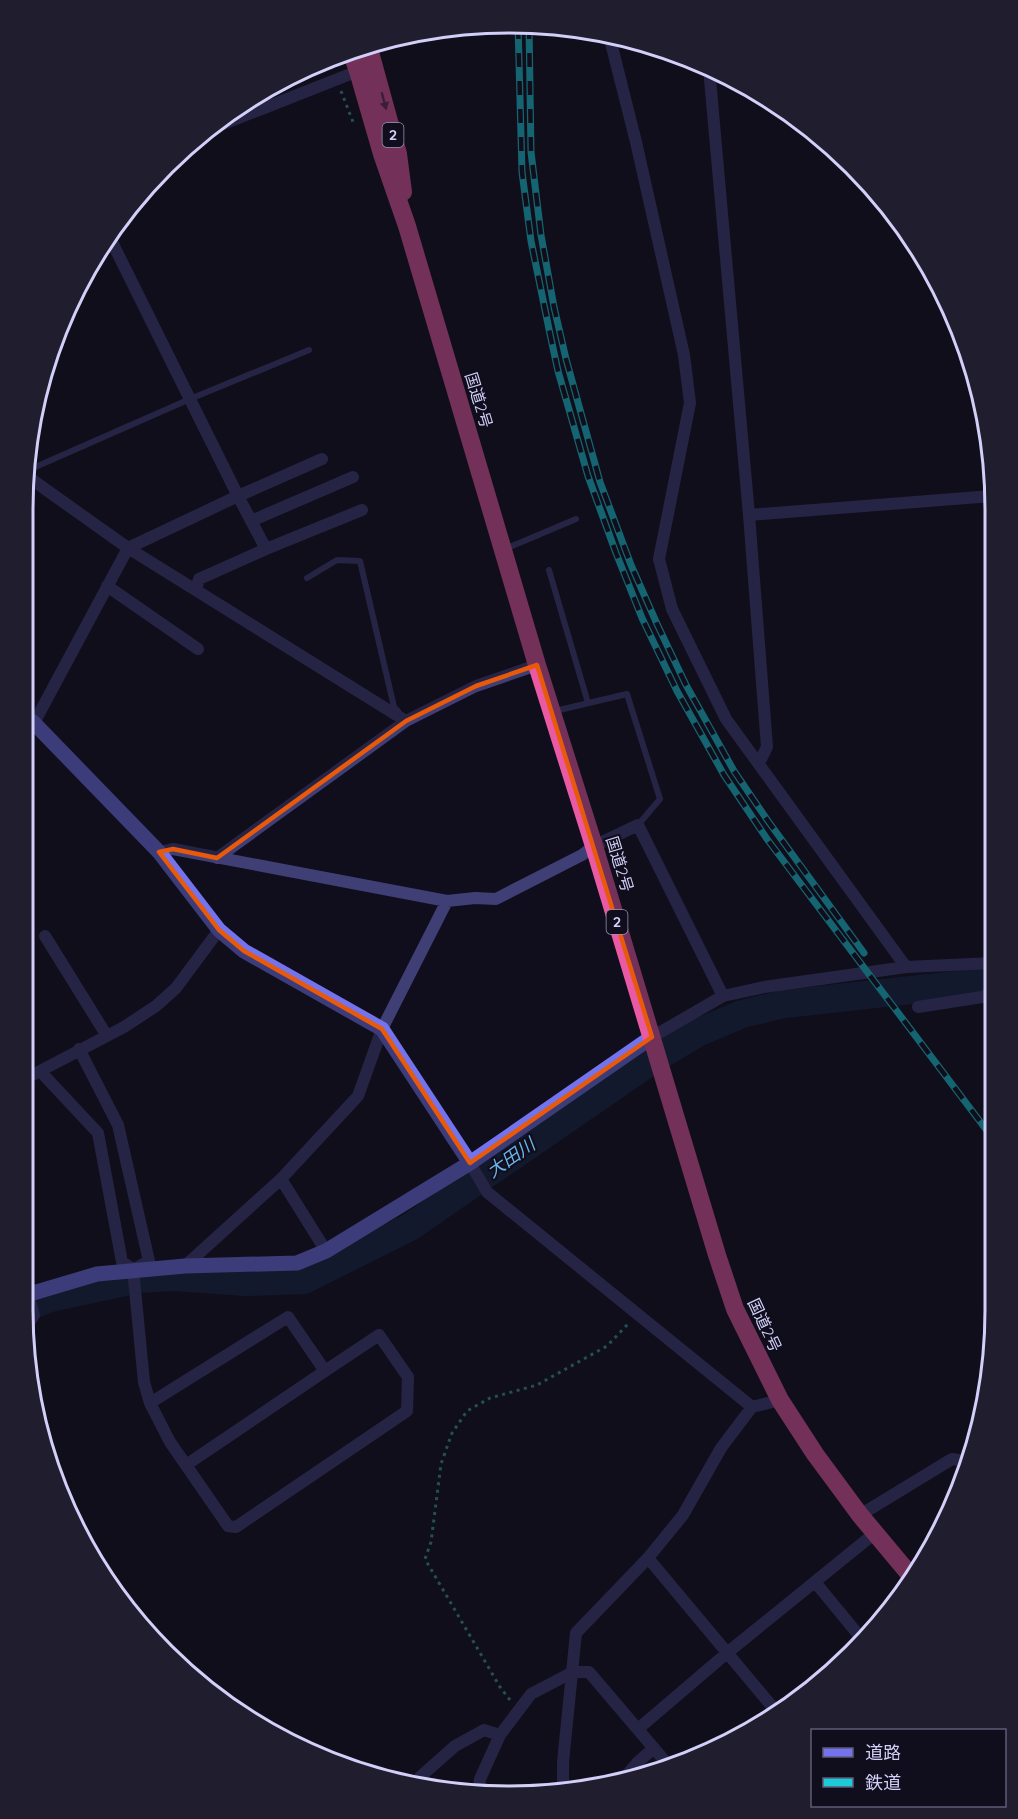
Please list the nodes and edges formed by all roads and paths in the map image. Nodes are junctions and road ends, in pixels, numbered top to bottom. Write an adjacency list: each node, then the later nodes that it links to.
1 (611, 44): 35 (street)
2 (370, 54): 7 (highway, 国道2号 / 2, one-way to 7)
3 (354, 59): 4 (highway, 国道2号 / 2)
4 (358, 71): 6 (street); 7 (highway, 国道2号 / 2)
5 (710, 77): 18 (street)
6 (237, 119)
7 (407, 226): 23 (highway, 国道2号 / 2)
8 (113, 245): 10 (street)
9 (309, 350): 10 (lane)
10 (190, 399): 12 (lane); 15 (street)
11 (322, 459): 15 (street)
12 (35, 468)
13 (353, 477): 20 (street)
14 (34, 480): 21 (street)
15 (238, 496): 20 (street); 21 (street)
16 (985, 496): 18 (street)
17 (362, 510): 22 (street)
18 (749, 515): 35 (street)
19 (576, 519): 23 (lane)
20 (251, 521): 22 (street)
21 (128, 548): 26 (street); 27 (street)
22 (266, 549): 27 (street)
23 (503, 550): 29 (highway, 国道2号 / 2)
24 (549, 570): 30 (lane)
25 (307, 578): 33 (lane)
26 (107, 586): 28 (street); 31 (street)
27 (196, 590): 33 (street)
28 (198, 649)
29 (537, 665): 32 (highway, 国道2号 / 2); 33 (street)
30 (588, 703): 32 (lane); 36 (lane)
31 (33, 710)
32 (552, 712): 37 (highway, 国道2号 / 2)
33 (406, 721): 39 (street)
34 (33, 723): 38 (street)
35 (759, 763): 44 (street)
36 (638, 825): 37 (street); 45 (street)
37 (594, 846): 40 (street); 50 (highway, 国道2号 / 2)
38 (159, 852): 39 (street); 41 (street)
39 (217, 858): 40 (street)
40 (447, 901): 48 (street)
41 (219, 930): 48 (street); 49 (street)
42 (45, 936): 49 (street)
43 (985, 961): 44 (street)
44 (906, 968): 45 (street)
45 (723, 996): 50 (street)
46 (985, 996): 47 (street)
47 (918, 1007)
48 (382, 1029): 54 (street); 55 (street)
49 (106, 1036): 51 (street)
50 (652, 1037): 54 (street); 62 (highway, 国道2号 / 2)
51 (79, 1049): 52 (street); 58 (street)
52 (40, 1071): 53 (street); 58 (street)
53 (33, 1075)
54 (470, 1163): 56 (street); 60 (street)
55 (281, 1179): 56 (street); 57 (street)
56 (326, 1251): 57 (street)
57 (185, 1266): 58 (street)
58 (133, 1269): 59 (street); 63 (street)
59 (33, 1293)
60 (638, 1314): 64 (street); 76 (path)
61 (325, 1371): 63 (street); 66 (street); 66 (street)
62 (780, 1400): 64 (street); 67 (highway, 国道2号 / 2)
63 (150, 1403): 66 (street)
64 (752, 1407): 69 (street)
65 (961, 1460): 67 (street)
66 (186, 1465)
67 (860, 1515): 68 (highway, 国道2号 / 2)
68 (875, 1533): 70 (highway, 国道2号 / 2); 71 (street)
69 (648, 1558): 73 (street); 74 (street)
70 (907, 1570)
71 (815, 1582): 72 (street); 73 (street)
72 (858, 1634)
73 (727, 1653): 75 (street); 77 (street)
74 (573, 1672): 76 (street); 77 (street); 83 (street)
75 (772, 1707)
76 (518, 1711): 78 (street)
77 (638, 1729): 79 (street)
78 (500, 1735): 82 (street); 84 (street)
79 (654, 1748): 80 (street); 81 (street)
80 (664, 1760)
81 (631, 1770)
82 (420, 1778)
83 (563, 1783)
84 (479, 1785)

